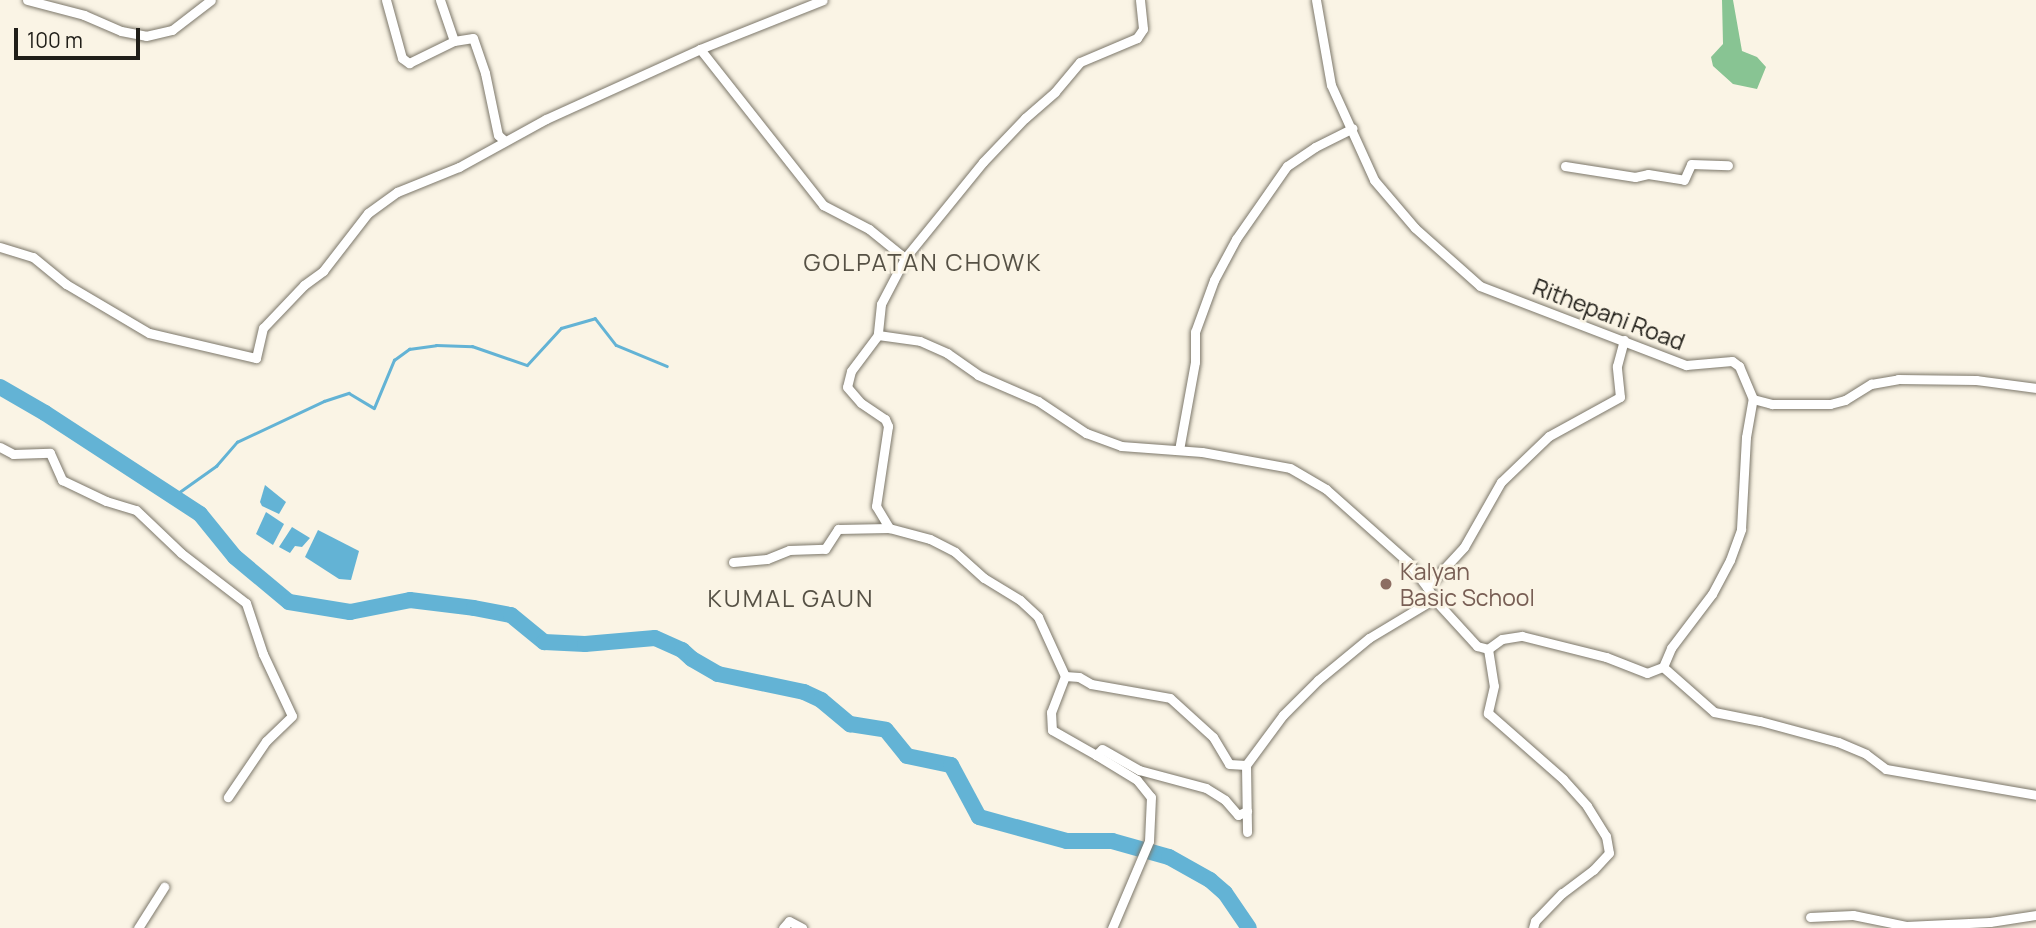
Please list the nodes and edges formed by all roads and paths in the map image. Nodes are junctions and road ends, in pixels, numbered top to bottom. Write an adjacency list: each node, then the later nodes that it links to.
1 (27, 0): 2 (street)
2 (211, 0)
3 (386, 0): 8 (street)
4 (440, 0): 8 (street)
5 (823, 0): 9 (street)
6 (1140, 0): 15 (street)
7 (1316, 0): 10 (street, Rithepani Road)
8 (454, 41): 11 (street)
9 (700, 49): 11 (street); 15 (street)
10 (1353, 128): 17 (street, Rithepani Road); 21 (street)
11 (505, 141): 14 (street)
12 (1728, 165): 13 (street)
13 (1565, 166)
14 (0, 247)
15 (905, 258): 16 (street)
16 (878, 335): 21 (street); 22 (street)
17 (1624, 340): 19 (street, Rithepani Road); 24 (street)
18 (2036, 388): 19 (street)
19 (1753, 399): 27 (street)
20 (0, 447): 32 (street)
21 (1180, 450): 24 (street)
22 (889, 528): 23 (street); 28 (street)
23 (733, 562)
24 (1427, 587): 25 (street)
25 (1434, 599): 26 (street); 30 (street)
26 (1489, 649): 27 (street); 42 (street)
27 (1663, 667): 31 (street)
28 (1065, 676): 29 (street); 30 (street)
29 (1096, 755): 33 (street); 41 (street)
30 (1246, 765): 33 (street)
31 (2036, 795)
32 (228, 797)
33 (1247, 811): 34 (street)
34 (1247, 832)
35 (164, 887): 38 (street)
36 (2036, 915): 37 (street)
37 (1810, 917)
38 (138, 928)
39 (783, 928): 40 (street)
40 (802, 928)
41 (1112, 928)
42 (1533, 928)

